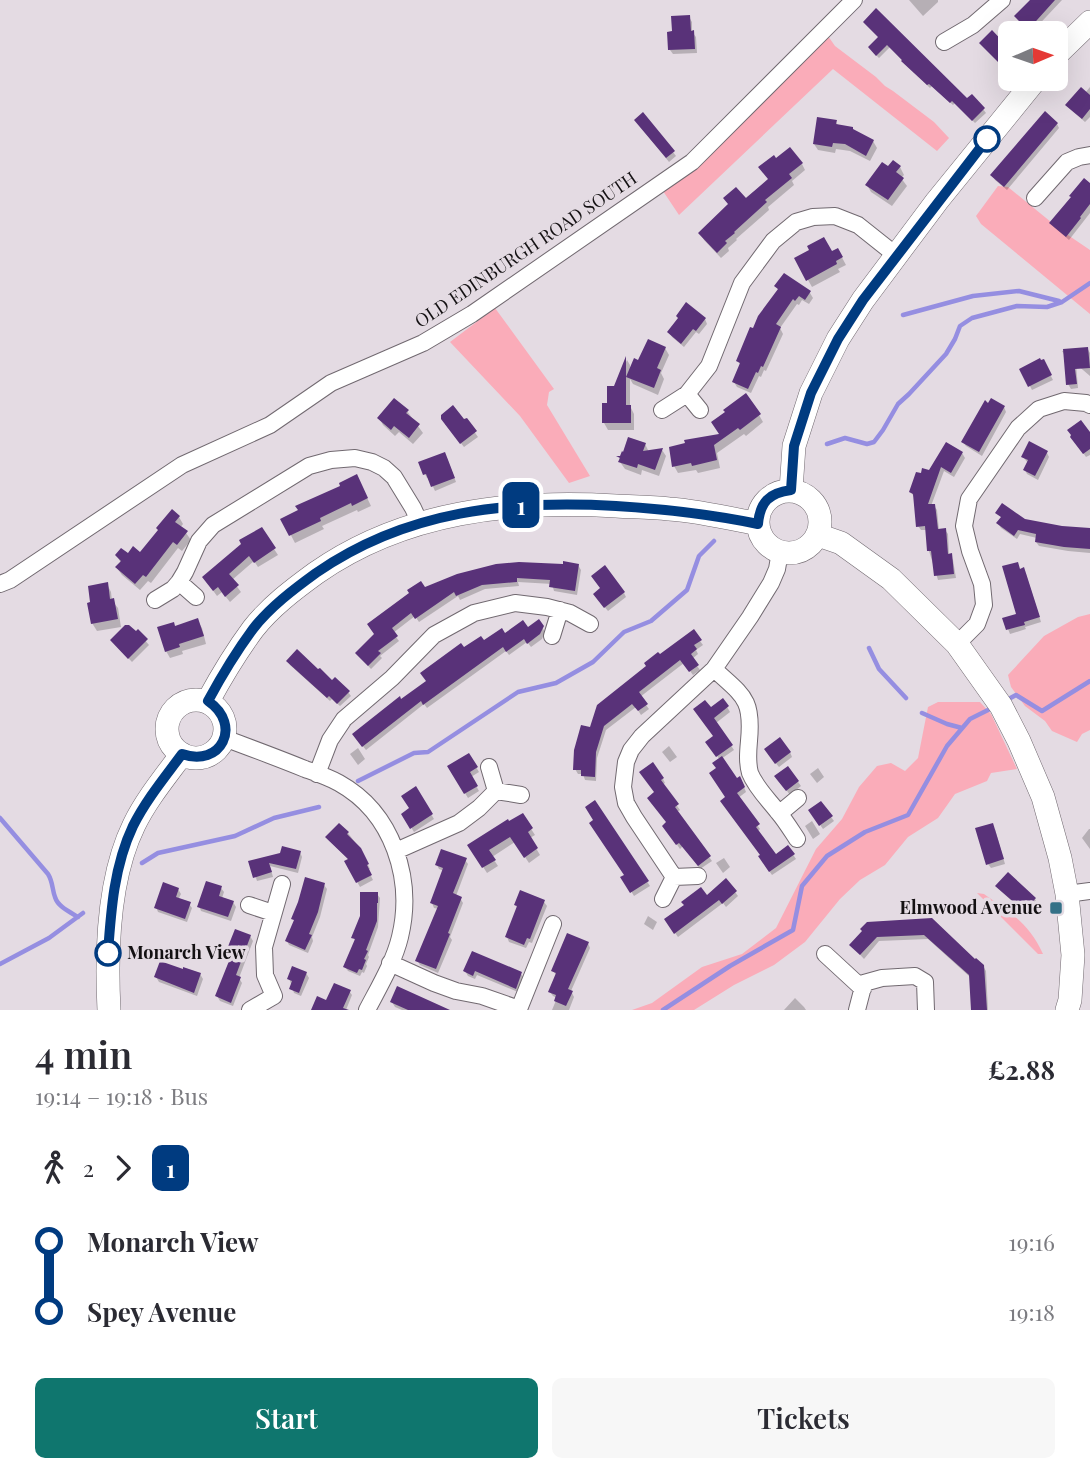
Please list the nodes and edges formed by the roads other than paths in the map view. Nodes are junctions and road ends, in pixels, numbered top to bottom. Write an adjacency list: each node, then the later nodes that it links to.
1 (854, 0): 20 (street, OLD EDINBURGH ROAD SOUTH)
2 (1002, 0): 4 (street)
3 (1090, 22): 5 (street)
4 (944, 42)
5 (1068, 43)
6 (1026, 91): 9 (street)
7 (1090, 155): 8 (street)
8 (1035, 198)
9 (897, 256): 10 (street); 14 (street)
10 (687, 394): 12 (street); 13 (street)
11 (1090, 405): 26 (street)
12 (662, 410)
13 (700, 410)
14 (791, 490): 16 (street); 17 (street)
15 (420, 523): 16 (street); 19 (street); 28 (street)
16 (758, 524): 18 (street)
17 (818, 535): 18 (street); 26 (street)
18 (780, 552): 27 (street)
19 (178, 582): 21 (street); 22 (street)
20 (0, 584)
21 (196, 597)
22 (155, 600)
23 (560, 610): 24 (street); 25 (street); 32 (street)
24 (590, 624)
25 (552, 636)
26 (957, 644): 42 (street)
27 (713, 669): 36 (street); 40 (street)
28 (208, 701): 29 (street); 30 (street)
29 (224, 738): 30 (street); 32 (street)
30 (182, 754): 51 (street)
31 (489, 767): 33 (street)
32 (317, 774): 38 (street)
33 (496, 791): 34 (street); 38 (street)
34 (521, 795)
35 (798, 798): 36 (street)
36 (779, 813): 37 (street)
37 (797, 839)
38 (396, 850): 48 (street)
39 (698, 876): 40 (street)
40 (674, 877): 43 (street)
41 (282, 884): 45 (street)
42 (1079, 892): 58 (street)
43 (663, 900)
44 (249, 905): 45 (street)
45 (273, 913): 50 (street)
46 (553, 924): 55 (street)
47 (825, 954): 49 (street)
48 (390, 963): 54 (street); 55 (street)
49 (863, 989): 56 (street); 57 (street)
50 (274, 996): 52 (street); 53 (street)
51 (109, 1010)
52 (250, 1010)
53 (284, 1010)
54 (367, 1010)
55 (520, 1010)
56 (857, 1010)
57 (926, 1010)
58 (1067, 1010)

